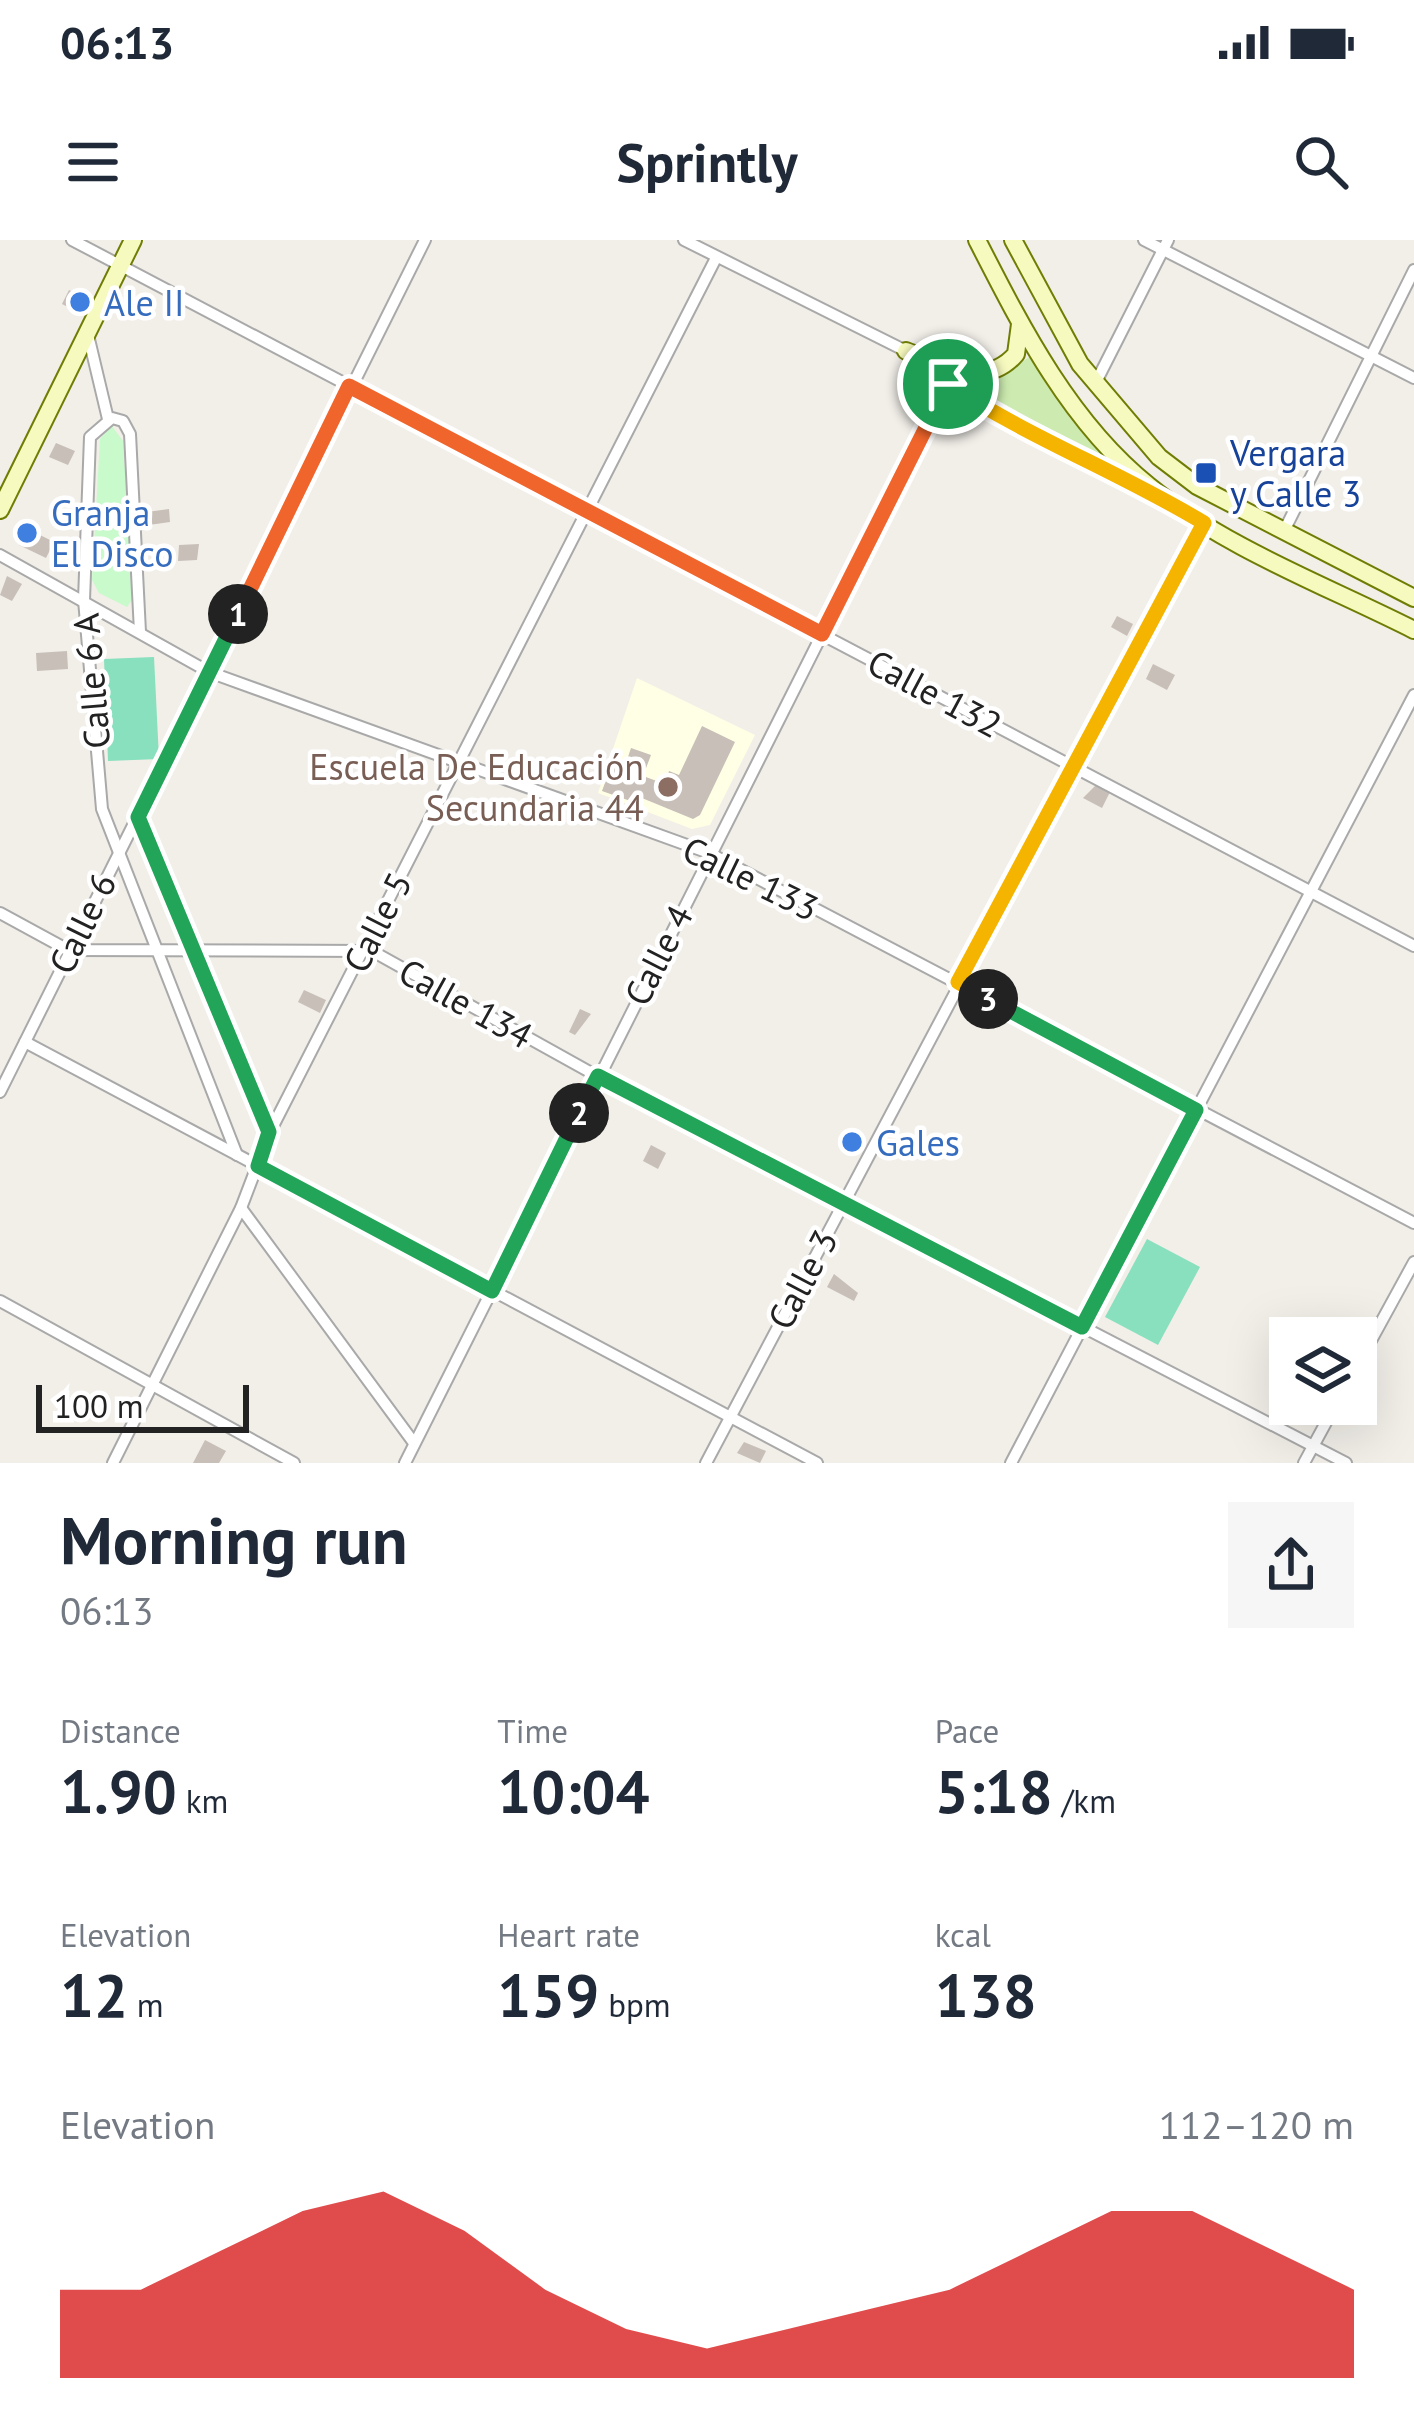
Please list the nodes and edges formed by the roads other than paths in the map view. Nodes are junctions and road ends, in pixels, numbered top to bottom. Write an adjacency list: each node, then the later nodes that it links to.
1 (72, 240): 10 (street, Calle 132)
2 (133, 240): 10 (main road)
3 (425, 240): 19 (street, Calle 6)
4 (684, 240): 9 (street)
5 (977, 240): 12 (main road)
6 (1013, 240): 18 (main road)
7 (1144, 240): 8 (street)
8 (1166, 245): 15 (street); 18 (street)
9 (716, 258): 14 (street); 23 (street, Calle 5)
10 (120, 266): 13 (main road); 19 (street, Calle 132)
11 (1414, 270): 15 (street)
12 (1019, 323): 14 (main road); 21 (main road)
13 (88, 331): 20 (street); 22 (main road)
14 (906, 351): 17 (street)
15 (1371, 357): 16 (street); 25 (street)
16 (1414, 378)
17 (948, 384): 21 (street); 31 (street, Calle 4)
18 (1095, 384): 25 (main road)
19 (349, 386): 23 (street, Calle 132); 32 (street, Calle 6)
20 (108, 419): 28 (street, Calle 6 A); 30 (street, Calle 6 A)
21 (1161, 496): 24 (main road)
22 (0, 510)
23 (588, 511): 31 (street, Calle 132); 34 (street, Calle 5)
24 (1204, 523): 29 (main road); 35 (street, Calle 3)
25 (1285, 530): 27 (main road)
26 (0, 555): 28 (street, Calle 133)
27 (1414, 598)
28 (84, 600): 30 (street, Calle 133); 37 (street, Calle 6 A)
29 (1414, 630)
30 (140, 632): 32 (street, Calle 133)
31 (822, 634): 35 (street, Calle 132); 38 (street, Calle 4)
32 (209, 672): 34 (street, Calle 133); 36 (street, Calle 6)
33 (1414, 695): 39 (street)
34 (457, 761): 38 (street, Calle 133); 45 (street, Calle 5)
35 (1075, 767): 39 (street, Calle 132); 46 (street, Calle 3)
36 (138, 817): 37 (street, Calle 6); 43 (street)
37 (117, 853): 42 (street, Calle 6 A); 44 (street, Calle 6)
38 (709, 853): 46 (street, Calle 133); 48 (street, Calle 4)
39 (1311, 890): 41 (street, Calle 132); 50 (street)
40 (0, 913): 44 (street, Calle 134)
41 (1414, 946)
42 (155, 949): 43 (street, Calle 134); 44 (street, Calle 134); 52 (street, Calle 6 A)
43 (193, 949): 45 (street, Calle 134); 51 (street)
44 (68, 950): 47 (street, Calle 6)
45 (364, 950): 48 (street, Calle 134); 51 (street, Calle 5)
46 (958, 982): 50 (street, Calle 133); 54 (street, Calle 3)
47 (25, 1042): 49 (street, Calle 6); 52 (street)
48 (598, 1076): 54 (street, Calle 134); 58 (street, Calle 4)
49 (0, 1092)
50 (1196, 1110): 56 (street, Calle 133); 60 (street)
51 (269, 1132): 53 (street, Calle 5)
52 (237, 1155): 53 (street)
53 (258, 1166): 55 (street, Calle 5); 58 (street)
54 (842, 1204): 60 (street, Calle 134); 63 (street, Calle 3)
55 (241, 1208): 62 (street, Calle 5); 65 (street)
56 (1414, 1223)
57 (1414, 1262): 61 (street)
58 (492, 1291): 63 (street); 65 (street, Calle 4)
59 (0, 1301): 62 (street)
60 (1082, 1327): 66 (street, Calle 134); 72 (street)
61 (1377, 1330)
62 (151, 1385): 67 (street, Calle 5); 68 (street)
63 (730, 1417): 70 (street, Calle 3); 71 (street)
64 (1324, 1425): 66 (street)
65 (414, 1443): 69 (street, Calle 4)
66 (1313, 1446): 73 (street); 74 (street, Calle 134)
67 (113, 1463)
68 (294, 1463)
69 (404, 1463)
70 (706, 1463)
71 (818, 1463)
72 (1011, 1463)
73 (1304, 1463)
74 (1346, 1463)

